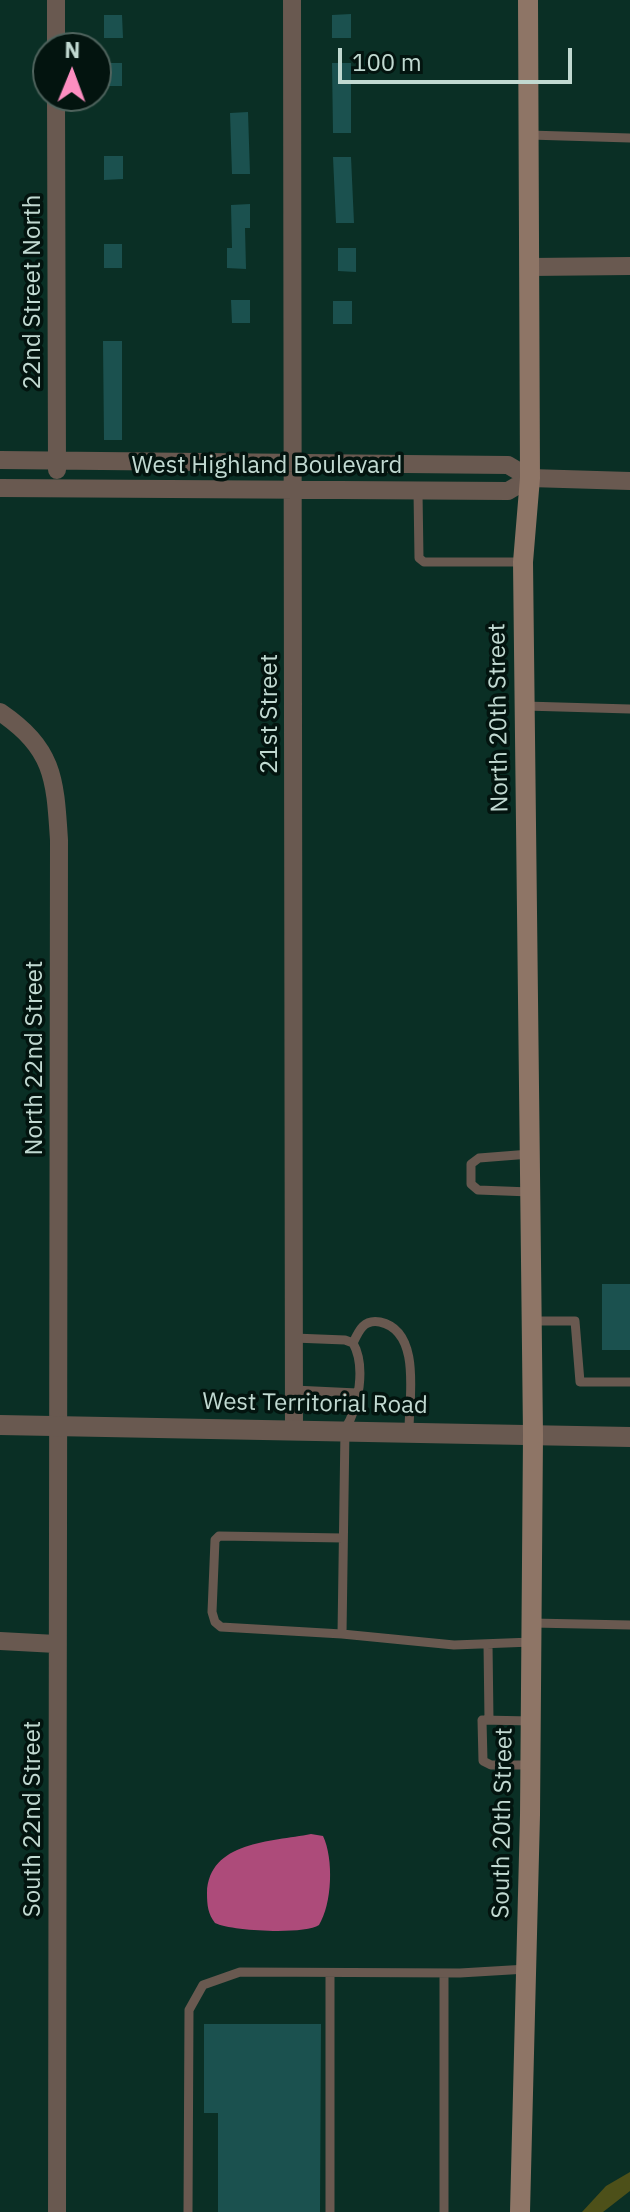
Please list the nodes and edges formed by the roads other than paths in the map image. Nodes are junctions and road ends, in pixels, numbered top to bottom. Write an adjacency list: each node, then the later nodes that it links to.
1 (56, 0): 4 (street)
2 (292, 0): 12 (street, 21st Street)
3 (528, 0): 6 (main road, North 20th Street)
4 (56, 32)
5 (56, 112): 11 (street, 22nd Street North)
6 (529, 135): 7 (lane); 9 (main road, North 20th Street)
7 (630, 138)
8 (630, 266): 9 (street)
9 (530, 267): 13 (main road, North 20th Street)
10 (0, 460): 11 (street)
11 (57, 461): 12 (street); 16 (street, 22nd Street North)
12 (294, 463): 13 (street); 17 (street, 21st Street)
13 (530, 478): 14 (street); 18 (street, West Highland Boulevard); 19 (main road, North 20th Street)
14 (630, 481)
15 (0, 488): 16 (street, West Highland Boulevard)
16 (57, 489): 17 (street, West Highland Boulevard)
17 (294, 491): 18 (street, West Highland Boulevard); 26 (street, 21st Street)
18 (418, 492): 19 (lane)
19 (523, 562): 20 (main road, North 20th Street)
20 (525, 706): 21 (lane); 23 (main road, North 20th Street)
21 (630, 709)
22 (0, 712): 32 (street, North 22nd Street)
23 (530, 1154): 24 (main road, North 20th Street); 24 (lane)
24 (530, 1192): 25 (main road, North 20th Street)
25 (532, 1321): 28 (lane); 36 (main road, North 20th Street)
26 (294, 1338): 27 (lane); 29 (street, 21st Street)
27 (353, 1343): 30 (lane); 35 (lane)
28 (630, 1382)
29 (294, 1390): 30 (lane); 33 (street, 21st Street)
30 (357, 1393): 34 (lane)
31 (0, 1425): 32 (street, West Territorial Road)
32 (59, 1426): 33 (street, West Territorial Road); 43 (street, South 22nd Street)
33 (294, 1429): 34 (street, West Territorial Road)
34 (345, 1429): 35 (street, West Territorial Road); 38 (lane)
35 (409, 1430): 36 (street, West Territorial Road)
36 (533, 1435): 37 (street, West Territorial Road); 40 (main road, South 20th Street)
37 (630, 1437)
38 (343, 1538): 41 (lane); 41 (lane)
39 (630, 1625): 40 (lane)
40 (532, 1632): 44 (lane); 46 (main road, South 20th Street)
41 (342, 1634): 44 (lane)
42 (0, 1641): 43 (street)
43 (56, 1644): 51 (street, South 22nd Street)
44 (488, 1644): 45 (lane)
45 (489, 1720): 46 (lane); 47 (lane)
46 (531, 1721): 47 (main road, South 20th Street)
47 (530, 1765): 48 (main road, South 20th Street)
48 (527, 1969): 50 (lane); 55 (main road, South 20th Street)
49 (330, 1973): 50 (lane); 52 (lane); 53 (lane)
50 (444, 1973): 54 (lane)
51 (57, 2212)
52 (188, 2212)
53 (330, 2212)
54 (444, 2212)
55 (520, 2212)

